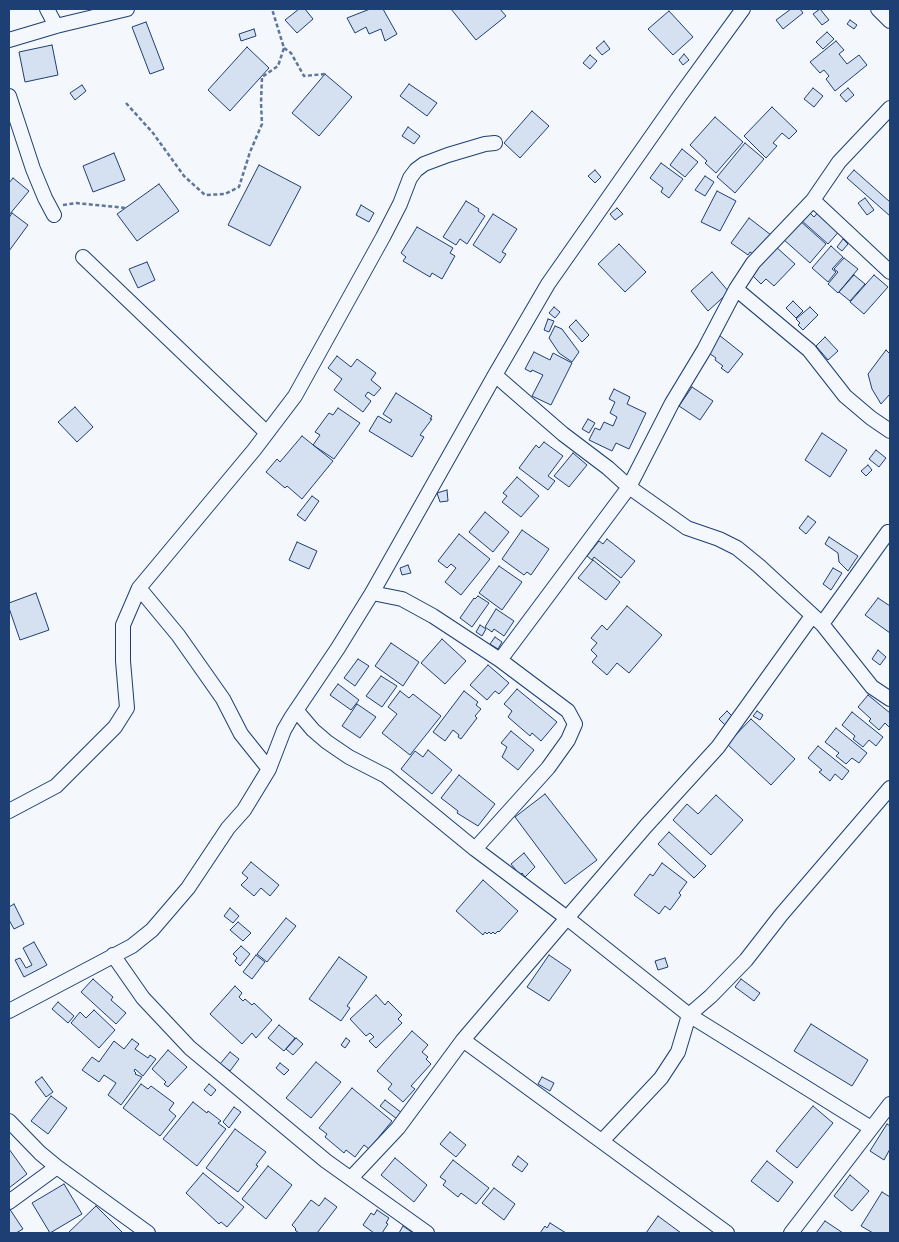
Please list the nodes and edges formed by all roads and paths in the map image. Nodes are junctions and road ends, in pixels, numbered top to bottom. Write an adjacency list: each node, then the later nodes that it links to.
1 (46, 9): 7 (street)
2 (127, 9): 7 (street)
3 (272, 9): 9 (path)
4 (743, 9): 21 (street)
5 (878, 9): 6 (street)
6 (890, 21)
7 (56, 26): 8 (street)
8 (9, 40)
9 (284, 48): 10 (path); 12 (path)
10 (325, 74)
11 (9, 96): 17 (street)
12 (126, 103)
13 (890, 108): 15 (street)
14 (495, 143): 23 (street)
15 (812, 200): 19 (street); 20 (street)
16 (126, 208): 17 (path)
17 (52, 211)
18 (83, 257): 23 (street)
19 (890, 272)
20 (736, 289): 22 (street); 24 (street)
21 (495, 375): 24 (street); 27 (street)
22 (890, 431)
23 (267, 433): 26 (street)
24 (629, 487): 28 (street); 29 (street)
25 (888, 532): 28 (street)
26 (139, 588): 32 (street); 34 (street)
27 (372, 593): 29 (street); 31 (street)
28 (817, 620): 30 (street); 36 (street)
29 (500, 660): 35 (street)
30 (890, 699)
31 (296, 710): 32 (street); 35 (street)
32 (269, 769): 37 (street)
33 (890, 788): 39 (street)
34 (9, 809)
35 (475, 849): 36 (street)
36 (568, 918): 39 (street); 40 (street)
37 (113, 955): 38 (street); 46 (street)
38 (9, 1011)
39 (690, 1015): 43 (street); 44 (street)
40 (463, 1040): 44 (street); 46 (street)
41 (890, 1104): 43 (street)
42 (9, 1121): 45 (street)
43 (871, 1128): 51 (street)
44 (602, 1141): 50 (street)
45 (57, 1167): 47 (street); 48 (street)
46 (351, 1178): 49 (street)
47 (9, 1202)
48 (148, 1233)
49 (427, 1233)
50 (727, 1233)
51 (791, 1233)

